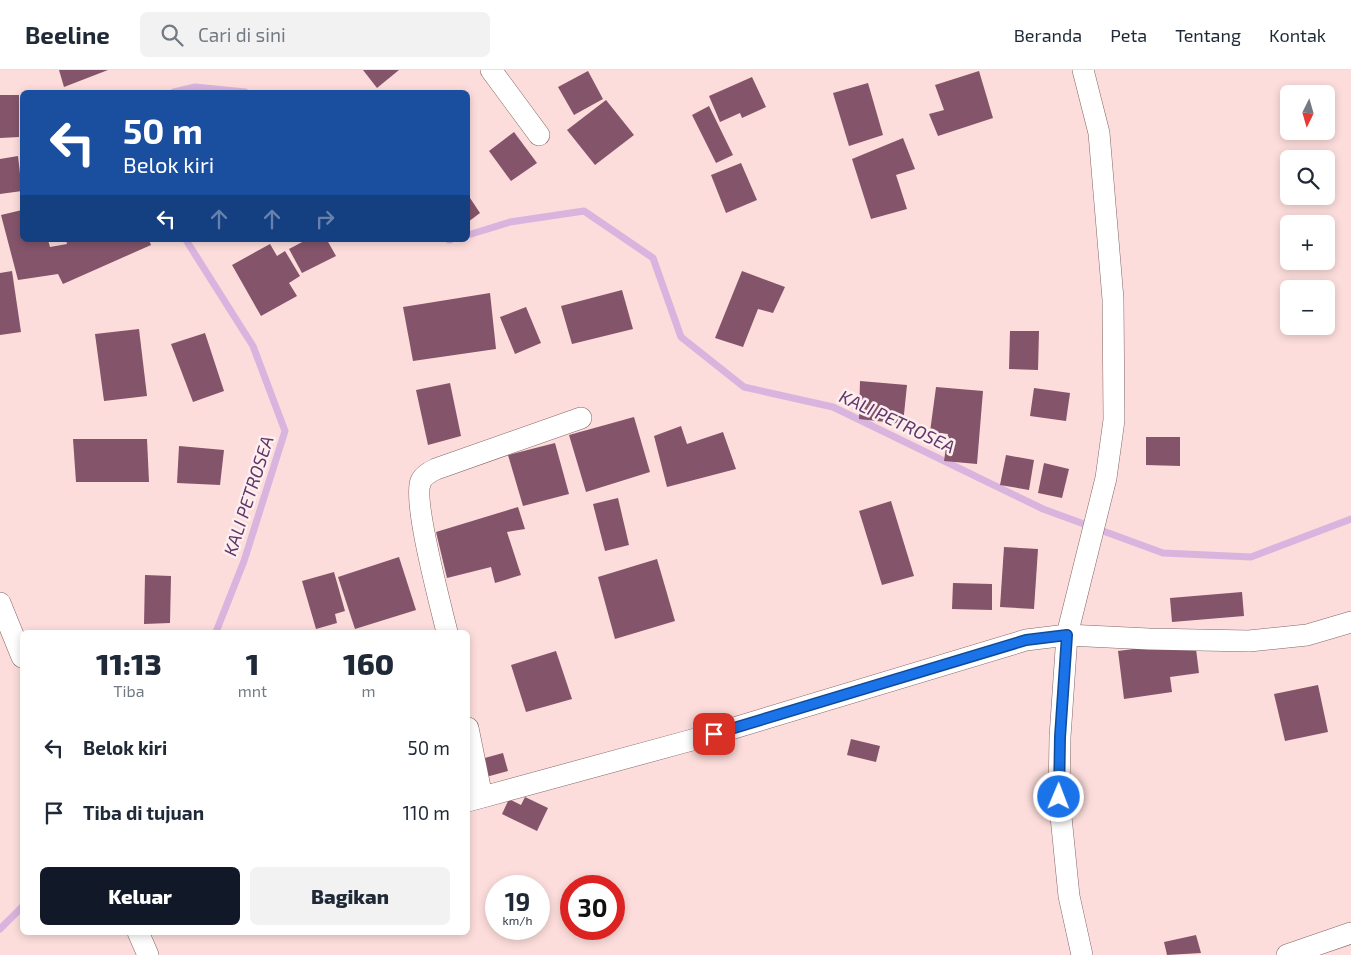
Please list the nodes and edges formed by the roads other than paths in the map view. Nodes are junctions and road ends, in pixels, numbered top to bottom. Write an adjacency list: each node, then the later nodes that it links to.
1 (491, 70): 3 (street)
2 (1083, 70): 8 (street)
3 (539, 135)
4 (581, 418): 7 (street)
5 (0, 604): 9 (street)
6 (1351, 622): 8 (street)
7 (447, 630)
8 (1067, 635): 11 (street); 15 (street)
9 (20, 652)
10 (470, 748): 11 (street)
11 (475, 799)
12 (1351, 933): 16 (street)
13 (139, 935): 14 (street)
14 (148, 955)
15 (1082, 955)
16 (1287, 955)

